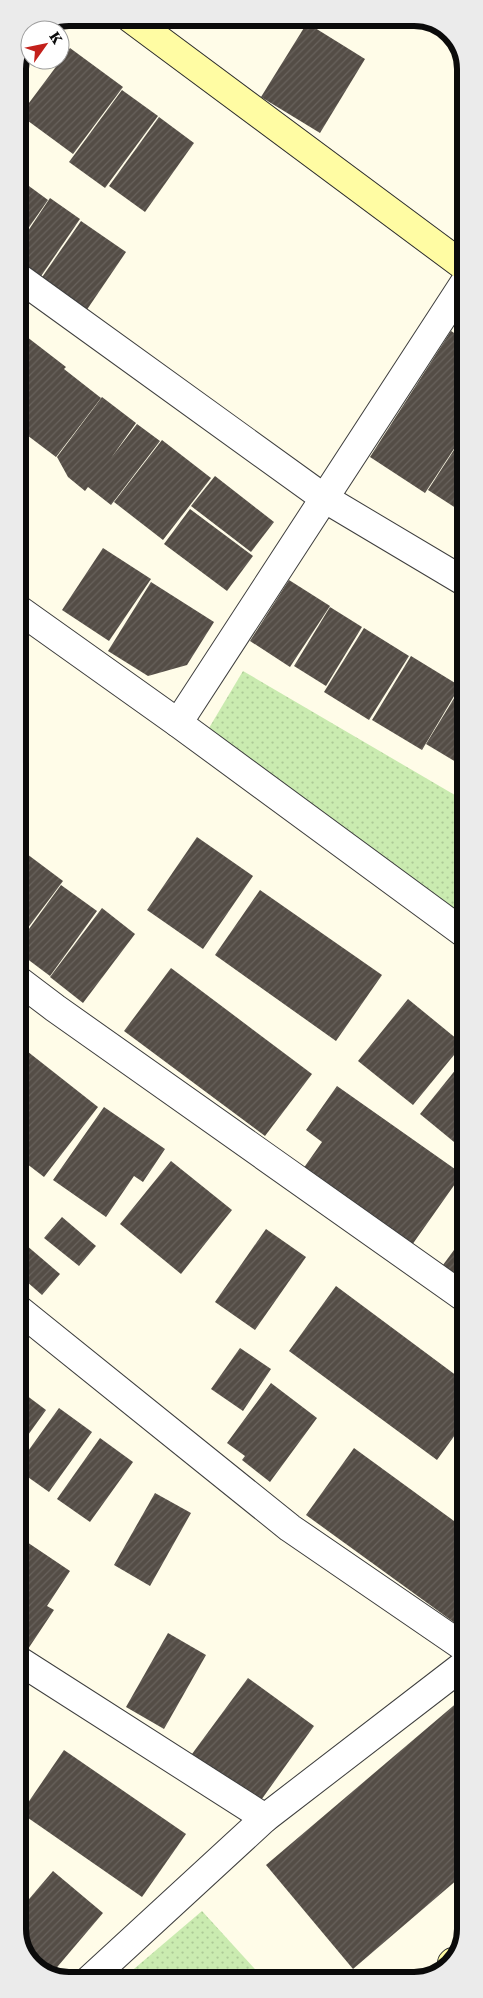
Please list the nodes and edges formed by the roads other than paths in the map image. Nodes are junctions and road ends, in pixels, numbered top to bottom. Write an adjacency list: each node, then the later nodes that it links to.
1 (141, 26): 2 (street)
2 (457, 261)
3 (26, 282): 5 (street)
4 (457, 294): 5 (street)
5 (324, 498): 6 (street); 8 (street)
6 (457, 577)
7 (26, 615): 8 (street)
8 (178, 723): 9 (street)
9 (457, 928)
10 (26, 986): 11 (street)
11 (457, 1292)
12 (26, 1315): 13 (street)
13 (457, 1643)
14 (26, 1665): 16 (street)
15 (457, 1670): 16 (street)
16 (265, 1818): 17 (street)
17 (98, 1972)

